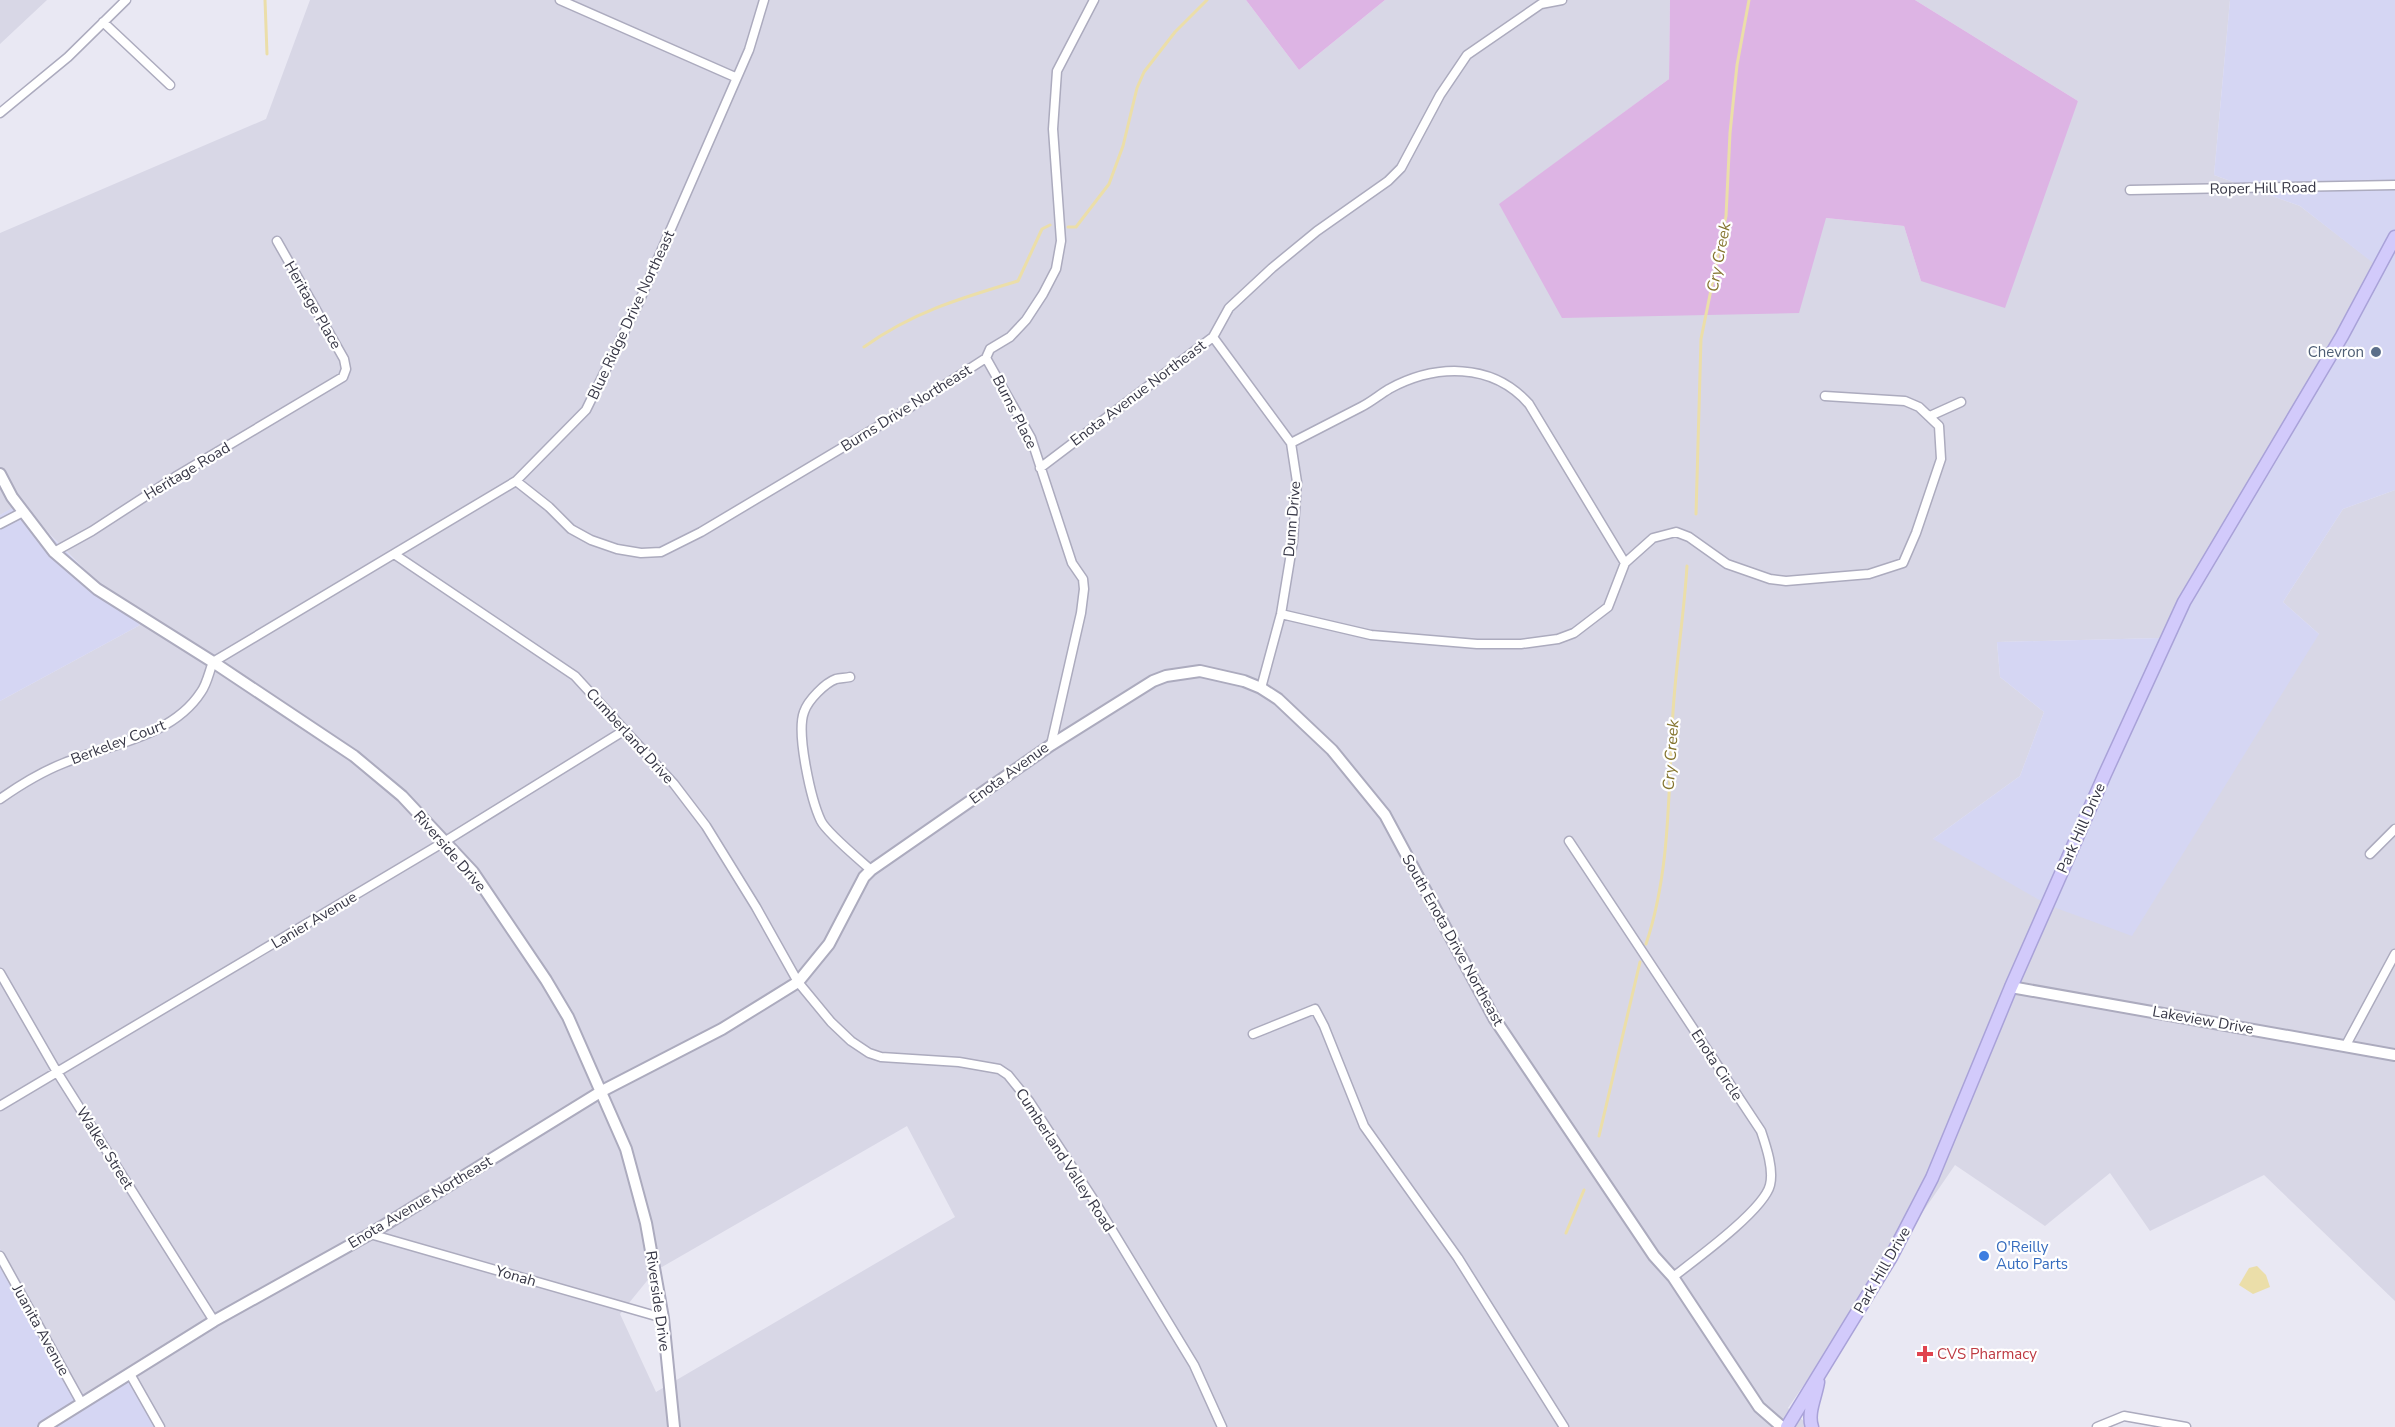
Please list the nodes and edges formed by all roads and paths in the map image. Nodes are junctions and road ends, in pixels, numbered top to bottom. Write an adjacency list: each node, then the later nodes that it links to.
1 (126, 0): 6 (street)
2 (560, 0): 7 (street)
3 (764, 0): 7 (street, Blue Ridge Drive Northeast)
4 (1094, 0): 15 (street, Burns Drive Northeast)
5 (1562, 0): 14 (street, Enota Avenue Northeast)
6 (103, 22): 8 (street); 9 (street)
7 (735, 77): 23 (street, Blue Ridge Drive Northeast)
8 (170, 85)
9 (0, 113)
10 (2395, 185): 11 (street, Roper Hill Road)
11 (2130, 190)
12 (2395, 237): 44 (main road, Park Hill Drive)
13 (277, 242): 16 (street, Heritage Place)
14 (1213, 337): 20 (street, Dunn Drive); 21 (street, Enota Avenue Northeast)
15 (986, 358): 21 (street, Burns Place); 23 (street, Burns Drive Northeast)
16 (320, 392): 26 (street, Heritage Road)
17 (1825, 396): 19 (street)
18 (1961, 402): 19 (street)
19 (1930, 416): 28 (street)
20 (1291, 442): 28 (street); 29 (street, Dunn Drive)
21 (1040, 468): 34 (street, Enota Avenue)
22 (0, 474): 24 (street, Riverside Drive)
23 (516, 481): 27 (street, Blue Ridge Drive Northeast)
24 (23, 512): 25 (street); 26 (street, Riverside Drive)
25 (0, 524)
26 (54, 552): 30 (street, Riverside Drive)
27 (394, 554): 30 (street, Blue Ridge Drive Northeast); 33 (street, Cumberland Drive)
28 (1625, 563): 29 (street)
29 (1281, 614): 32 (street, Dunn Drive)
30 (213, 662): 35 (street, Berkeley Court); 38 (street, Riverside Drive)
31 (850, 677): 40 (street)
32 (1261, 688): 34 (street, South Enota Drive Northeast); 53 (street, South Enota Drive Northeast)
33 (625, 730): 38 (street, Lanier Avenue); 43 (street, Cumberland Drive)
34 (1052, 745): 40 (street, Enota Avenue)
35 (0, 799)
36 (2395, 829): 39 (street)
37 (1569, 841): 53 (street, Enota Circle)
38 (444, 843): 48 (street, Lanier Avenue); 49 (street, Riverside Drive)
39 (2370, 854)
40 (871, 870): 43 (street, Enota Avenue)
41 (2395, 954): 46 (street)
42 (0, 973): 48 (street, Walker Street)
43 (798, 982): 49 (street, Enota Avenue Northeast); 63 (street, Cumberland Valley Road)
44 (2011, 987): 46 (street, Lakeview Drive); 57 (main road, Park Hill Drive)
45 (1253, 1034): 64 (street)
46 (2346, 1045): 47 (street, Lakeview Drive)
47 (2395, 1055)
48 (57, 1072): 50 (street, Lanier Avenue); 55 (street, Walker Street)
49 (602, 1091): 51 (street, Enota Avenue Northeast); 54 (street, Riverside Drive)
50 (0, 1106)
51 (370, 1234): 54 (street, Yonah); 55 (street, Enota Avenue Northeast)
52 (0, 1256): 58 (street, Juanita Avenue)
53 (1673, 1277): 65 (street, South Enota Drive Northeast)
54 (663, 1318): 62 (street, Riverside Drive)
55 (214, 1321): 56 (street, Enota Avenue Northeast)
56 (130, 1374): 58 (street, Enota Avenue Northeast); 61 (street)
57 (1818, 1378): 66 (main road, Park Hill Drive); 67 (main road)
58 (82, 1404): 60 (street, Enota Avenue Northeast)
59 (2155, 1424): 68 (street); 69 (street)
60 (44, 1427)
61 (160, 1427)
62 (674, 1427)
63 (1222, 1427)
64 (1564, 1427)
65 (1782, 1427)
66 (1787, 1427)
67 (1812, 1427)
68 (2097, 1427)
69 (2186, 1427)

